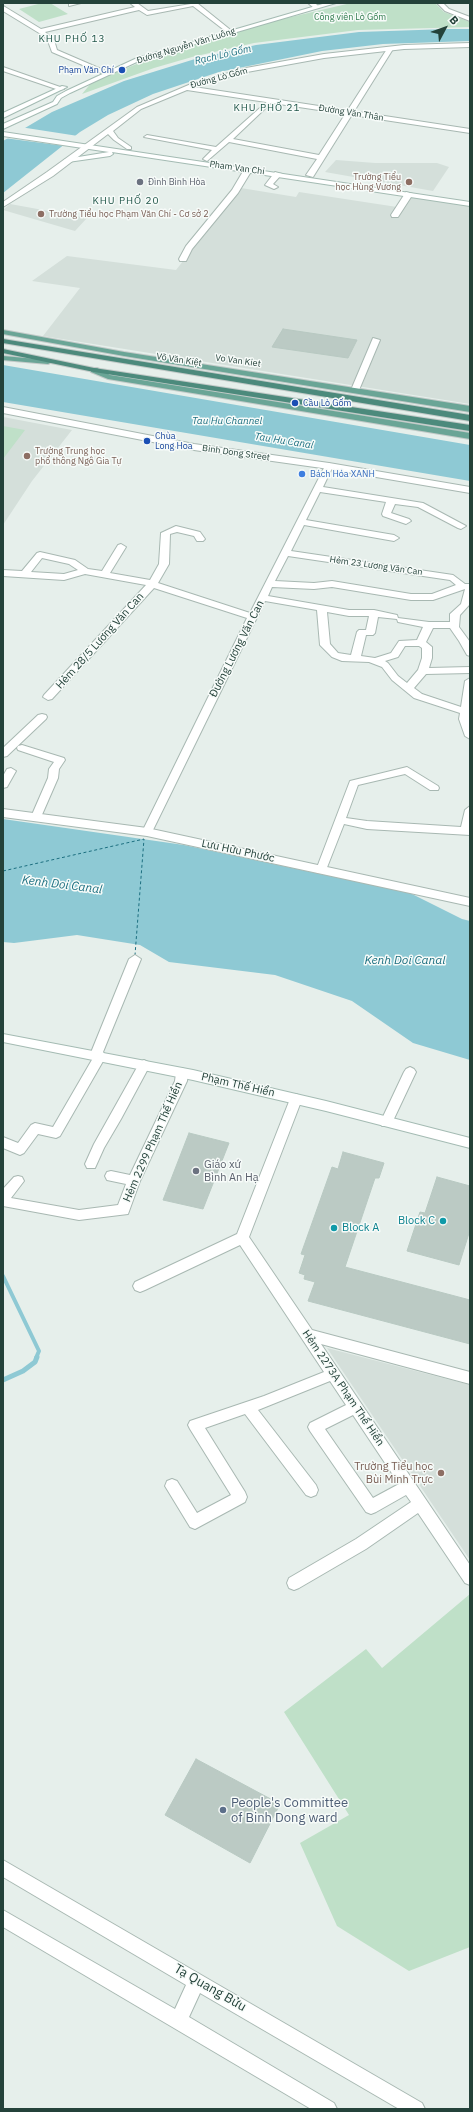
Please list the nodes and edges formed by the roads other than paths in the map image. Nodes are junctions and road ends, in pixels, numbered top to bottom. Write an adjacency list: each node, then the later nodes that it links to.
1 (6, 3): 6 (street)
2 (78, 3): 8 (street)
3 (133, 3): 10 (street)
4 (333, 3): 7 (street, Đường Nguyễn Văn Luông)
5 (440, 3): 11 (street)
6 (3, 4)
7 (313, 4): 12 (street, Đường Nguyễn Văn Luông)
8 (71, 5)
9 (3, 8): 13 (street)
10 (140, 8): 12 (street); 13 (street)
11 (470, 20)
12 (228, 30): 17 (street, Đường Nguyễn Văn Luông); 18 (street, Đường Nguyễn Văn Luông)
13 (41, 31): 17 (street)
14 (470, 45): 15 (street, Đường Lò Gốm)
15 (390, 49): 19 (street, Đường Lò Gốm); 24 (street)
16 (3, 69): 20 (street)
17 (98, 70): 18 (street); 20 (street, Đường Nguyễn Văn Luông)
18 (106, 74): 22 (street, Đường Nguyễn Văn Luông)
19 (184, 88): 23 (street, Đường Văn Thân); 29 (street, Đường Lò Gốm)
20 (61, 89): 21 (street, Đường Nguyễn Văn Luông)
21 (52, 94): 25 (street, Đường Nguyễn Văn Luông); 26 (street)
22 (59, 97): 27 (street); 28 (street, Đường Nguyễn Văn Luông)
23 (270, 101): 24 (street, Đường Văn Thân); 33 (street)
24 (350, 113): 30 (street, Đường Văn Thân); 39 (street)
25 (3, 114)
26 (3, 119)
27 (3, 123)
28 (3, 127)
29 (109, 130): 34 (street, Đường Lò Gốm); 37 (street)
30 (470, 131)
31 (5, 132): 35 (street, Pham Van Chi)
32 (147, 137): 38 (street)
33 (227, 140): 38 (street); 39 (street)
34 (93, 142): 35 (street, Pham Van Chi); 36 (street, Đường Lò Gốm); 37 (street, Pham Van Chi)
35 (78, 143): 36 (street, Pham Van Chi)
36 (86, 147): 37 (street, Pham Van Chi); 41 (street, Đường Lò Gốm)
37 (128, 149): 40 (street, Pham Van Chi); 41 (street); 42 (street, Pham Van Chi)
38 (217, 149): 40 (street)
39 (322, 158): 44 (street)
40 (207, 159): 44 (street, Pham Van Chi)
41 (68, 160): 49 (street, Đường Lò Gốm)
42 (248, 170): 43 (street, Pham Van Chi); 51 (street)
43 (278, 174): 44 (street, Pham Van Chi); 45 (street)
44 (309, 177): 46 (street, Pham Van Chi); 47 (street, Pham Van Chi)
45 (274, 187)
46 (409, 194): 48 (street, Pham Van Chi); 50 (street)
47 (470, 200)
48 (470, 204)
49 (3, 205)
50 (395, 215)
51 (183, 259)
52 (3, 333): 62 (main road, Vo Van Kiet)
53 (376, 340): 62 (street)
54 (3, 341): 66 (highway, Võ Văn Kiệt)
55 (3, 351): 58 (highway)
56 (3, 354): 58 (highway)
57 (3, 358): 58 (main road)
58 (48, 362): 59 (highway)
59 (94, 370): 60 (highway); 69 (main road)
60 (139, 377): 61 (main road)
61 (220, 390): 63 (highway)
62 (355, 390): 64 (main road, Vo Van Kiet)
63 (338, 409): 67 (highway); 68 (main road)
64 (470, 409)
65 (3, 410): 70 (street, Binh Dong Street)
66 (470, 418)
67 (470, 428)
68 (470, 432)
69 (470, 436)
70 (329, 466): 71 (street, Đường Lương Văn Can); 72 (street, Binh Dong Street)
71 (317, 489): 73 (street); 75 (street, Đường Lương Văn Can)
72 (470, 490)
73 (392, 500): 74 (street); 76 (street)
74 (406, 521)
75 (301, 522): 77 (street); 80 (street, Đường Lương Văn Can)
76 (461, 526)
77 (394, 538)
78 (200, 539): 85 (street, Hẻm 28/5 Lương Văn Can)
79 (121, 547): 84 (street)
80 (286, 553): 86 (street, Đường Lương Văn Can); 87 (street, Hẻm 23 Lương Văn Can)
81 (85, 572): 83 (street); 83 (street); 84 (street)
82 (3, 573): 83 (street)
83 (25, 574)
84 (104, 575): 85 (street)
85 (152, 584): 91 (street); 102 (street, Hẻm 28/5 Lương Văn Can)
86 (270, 584): 87 (street); 88 (street, Đường Lương Văn Can)
87 (467, 587): 93 (street)
88 (264, 598): 89 (street); 91 (street, Đường Lương Văn Can)
89 (322, 609): 90 (street); 96 (street)
90 (374, 613): 92 (street); 96 (street)
91 (254, 617): 116 (street, Đường Lương Văn Can)
92 (429, 625): 93 (street); 94 (street)
93 (454, 625): 95 (street)
94 (421, 643): 97 (street); 98 (street)
95 (470, 653)
96 (355, 659): 97 (street)
97 (375, 661): 101 (street)
98 (423, 670): 99 (street); 101 (street)
99 (470, 670)
100 (470, 681): 103 (street)
101 (408, 688): 103 (street)
102 (48, 697)
103 (465, 711): 105 (street)
104 (42, 717): 107 (street)
105 (470, 736)
106 (22, 748): 113 (street)
107 (3, 754)
108 (11, 771): 109 (street)
109 (3, 785)
110 (434, 788): 114 (street)
111 (470, 810): 115 (street)
112 (3, 813): 113 (street, Lưu Hữu Phước)
113 (36, 818): 116 (street, Lưu Hữu Phước)
114 (340, 820): 115 (street); 117 (street)
115 (468, 831)
116 (147, 832): 117 (street, Lưu Hữu Phước)
117 (321, 870): 118 (street, Lưu Hữu Phước)
118 (470, 902)
119 (135, 959): 121 (street)
120 (3, 1038): 121 (street, Phạm Thế Hiển)
121 (98, 1056): 122 (street, Phạm Thế Hiển); 127 (street)
122 (144, 1065): 124 (street, Phạm Thế Hiển); 129 (street)
123 (410, 1072): 126 (street)
124 (182, 1073): 125 (street, Phạm Thế Hiển); 132 (street, Hẻm 2299 Phạm Thế Hiển)
125 (296, 1099): 126 (street, Phạm Thế Hiển); 135 (street)
126 (386, 1123): 128 (street, Phạm Thế Hiển)
127 (3, 1142)
128 (470, 1143)
129 (91, 1164)
130 (111, 1176): 132 (street)
131 (18, 1181): 133 (street)
132 (134, 1181): 134 (street, Hẻm 2299 Phạm Thế Hiển)
133 (3, 1198)
134 (3, 1201)
135 (242, 1238): 136 (street); 137 (street, Hẻm 2273A Phạm Thế Hiển)
136 (140, 1286)
137 (307, 1335): 138 (street, Hẻm 2273A Phạm Thế Hiển); 139 (street)
138 (334, 1374): 140 (street); 141 (street, Hẻm 2273A Phạm Thế Hiển)
139 (470, 1378)
140 (248, 1407): 142 (street); 144 (street)
141 (355, 1407): 143 (street, Hẻm 2273A Phạm Thế Hiển); 143 (street)
142 (172, 1486)
143 (409, 1486): 145 (street, Hẻm 2273A Phạm Thế Hiển)
144 (310, 1490)
145 (420, 1504): 146 (street, Hẻm 2273A Phạm Thế Hiển); 147 (street)
146 (470, 1578)
147 (294, 1584)
148 (3, 1868): 150 (street, Tạ Quang Bửu)
149 (3, 1918): 151 (street)
150 (197, 1981): 151 (street); 153 (street, Tạ Quang Bửu)
151 (178, 2021): 152 (street)
152 (328, 2109)
153 (416, 2109)

